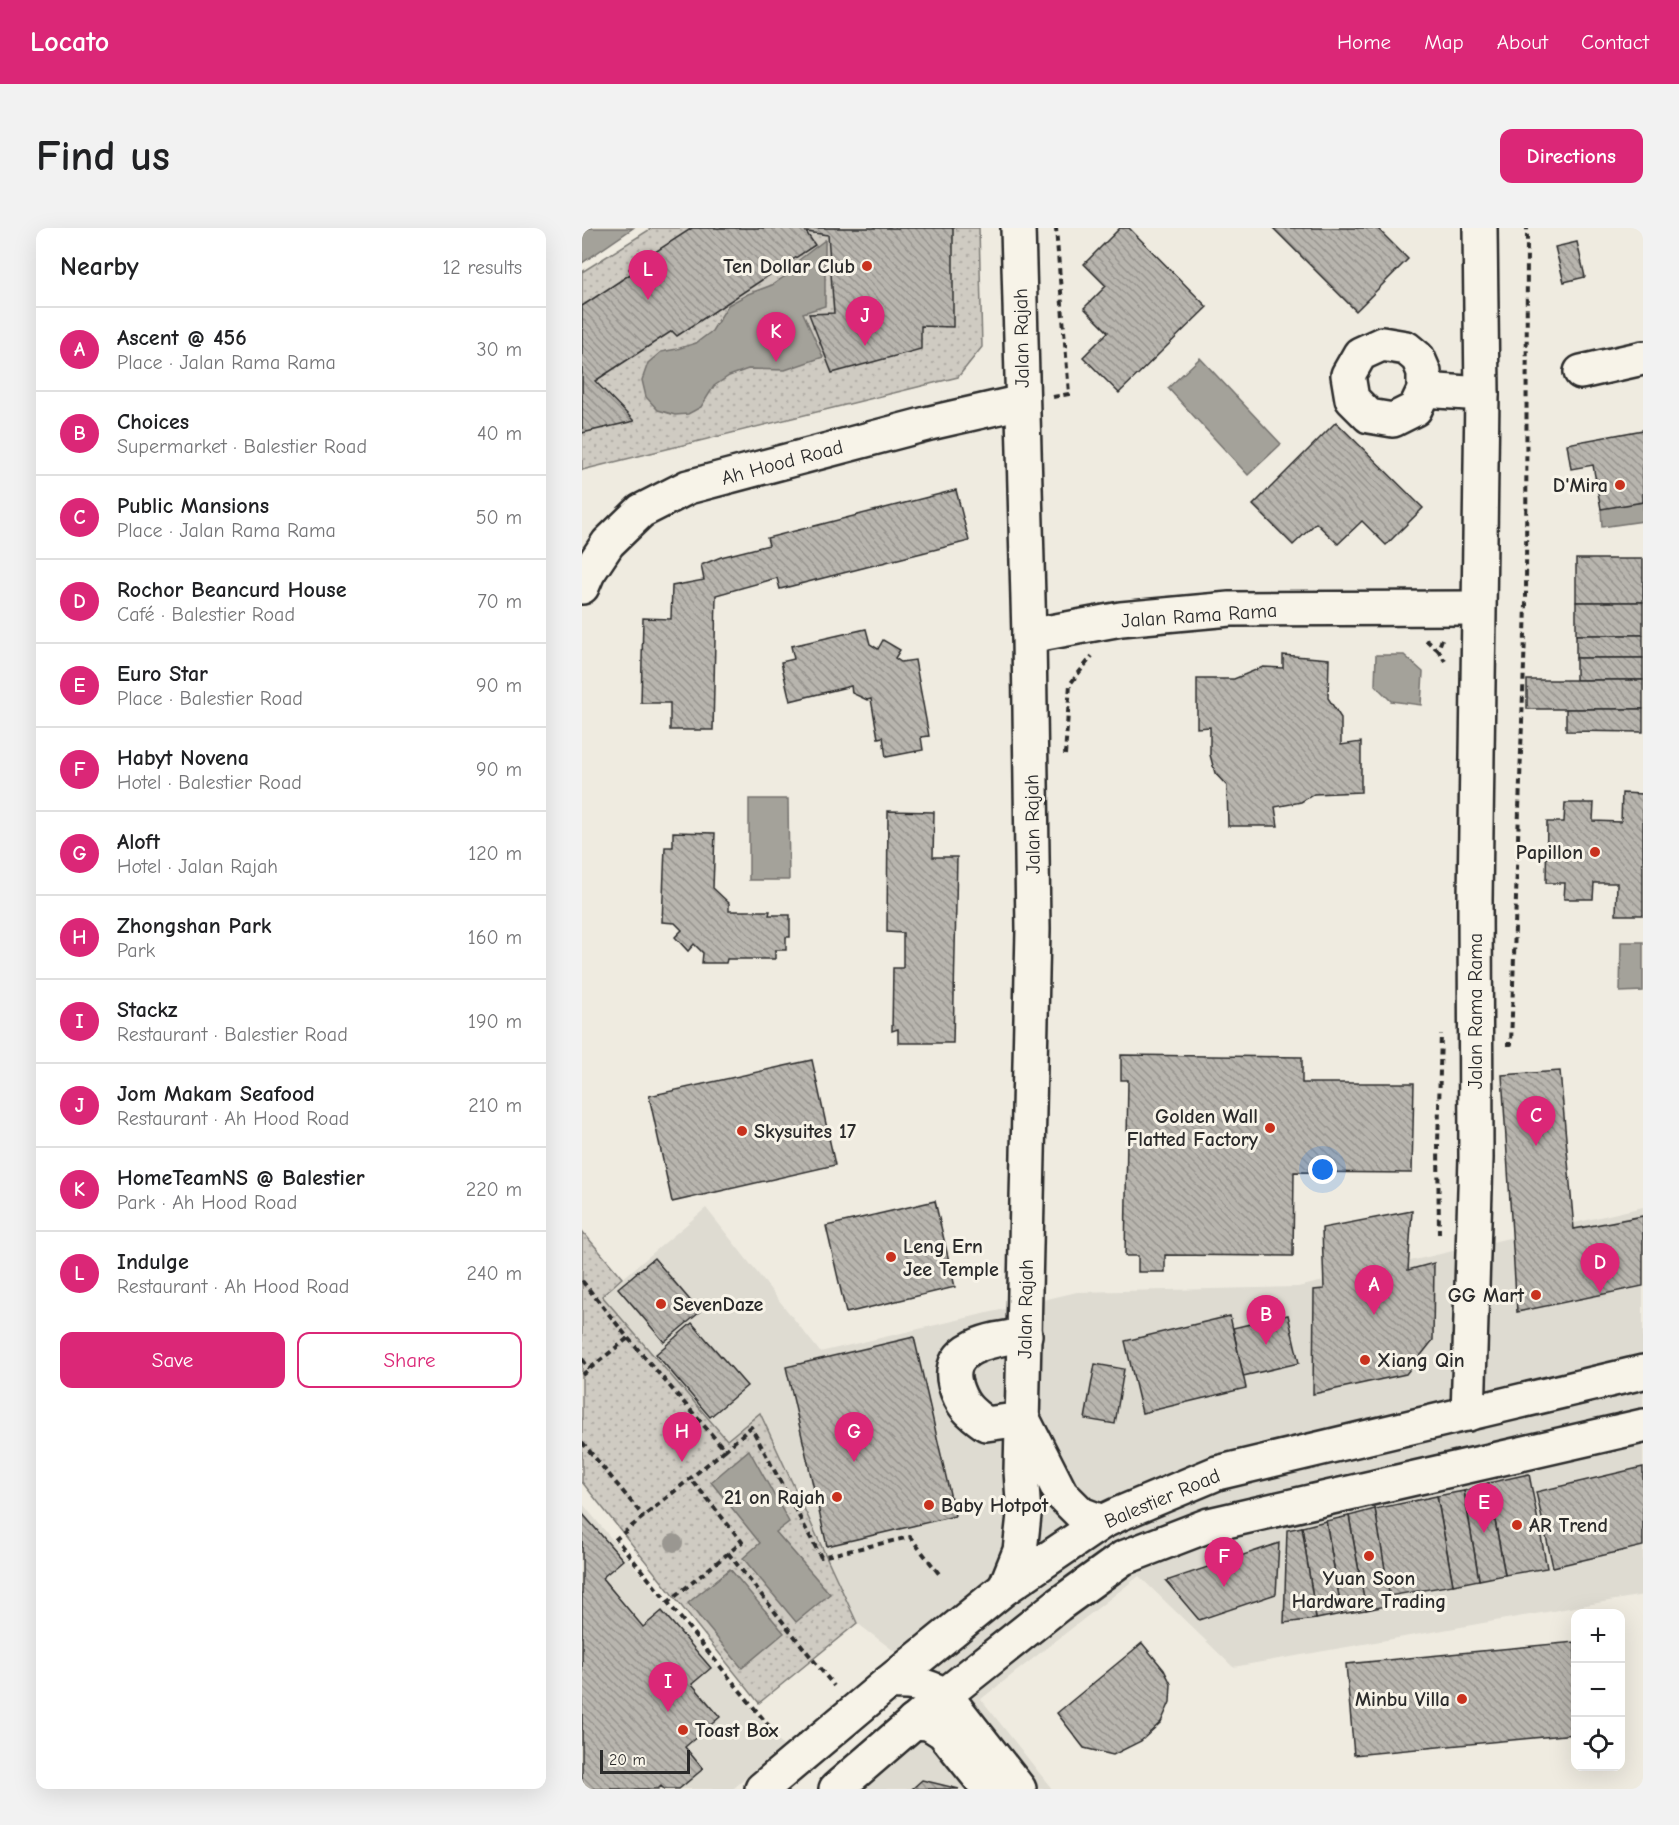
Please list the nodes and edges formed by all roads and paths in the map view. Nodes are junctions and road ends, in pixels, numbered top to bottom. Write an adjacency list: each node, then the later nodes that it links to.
1 (1018, 228): 9 (street, Jalan Rajah)
2 (1056, 228): 9 (path)
3 (1480, 228): 8 (street, Jalan Rama Rama)
4 (1527, 228): 13 (path)
5 (1643, 358): 6 (street)
6 (1581, 372)
7 (1424, 381): 8 (street)
8 (1481, 381): 11 (street, Jalan Rama Rama)
9 (1022, 402): 10 (street, Ah Hood Road); 12 (street, Jalan Rajah)
10 (582, 587)
11 (1478, 608): 12 (street, Jalan Rama Rama); 13 (street, Jalan Rama Rama)
12 (1029, 636): 15 (street, Jalan Rajah)
13 (1476, 1045): 21 (street, Jalan Rama Rama)
14 (582, 1283): 16 (path)
15 (1025, 1335): 22 (street, Jalan Rajah); 22 (street)
16 (628, 1338): 18 (path); 25 (path)
17 (582, 1359): 18 (path)
18 (590, 1369): 20 (path)
19 (1643, 1372): 21 (street, Balestier Road)
20 (582, 1375)
21 (1468, 1414): 28 (street, Balestier Road)
22 (1022, 1419): 28 (street, Jalan Rajah); 31 (street, Jalan Rajah)
23 (1643, 1426): 34 (street, Balestier Road)
24 (582, 1442): 27 (path)
25 (725, 1450): 26 (path); 30 (path)
26 (691, 1479): 27 (path); 29 (path)
27 (644, 1517): 32 (path)
28 (1102, 1522): 31 (street, Balestier Road)
29 (728, 1553): 32 (path); 35 (path)
30 (940, 1575)
31 (1005, 1588): 33 (street, Balestier Road)
32 (667, 1603): 37 (path)
33 (888, 1683): 34 (street); 35 (street, Balestier Road)
34 (945, 1695): 36 (street, Balestier Road); 41 (street)
35 (853, 1711): 38 (street, Balestier Road)
36 (912, 1722): 39 (street, Balestier Road); 40 (street)
37 (777, 1736)
38 (762, 1789)
39 (836, 1789)
40 (989, 1789)
41 (1019, 1789)

